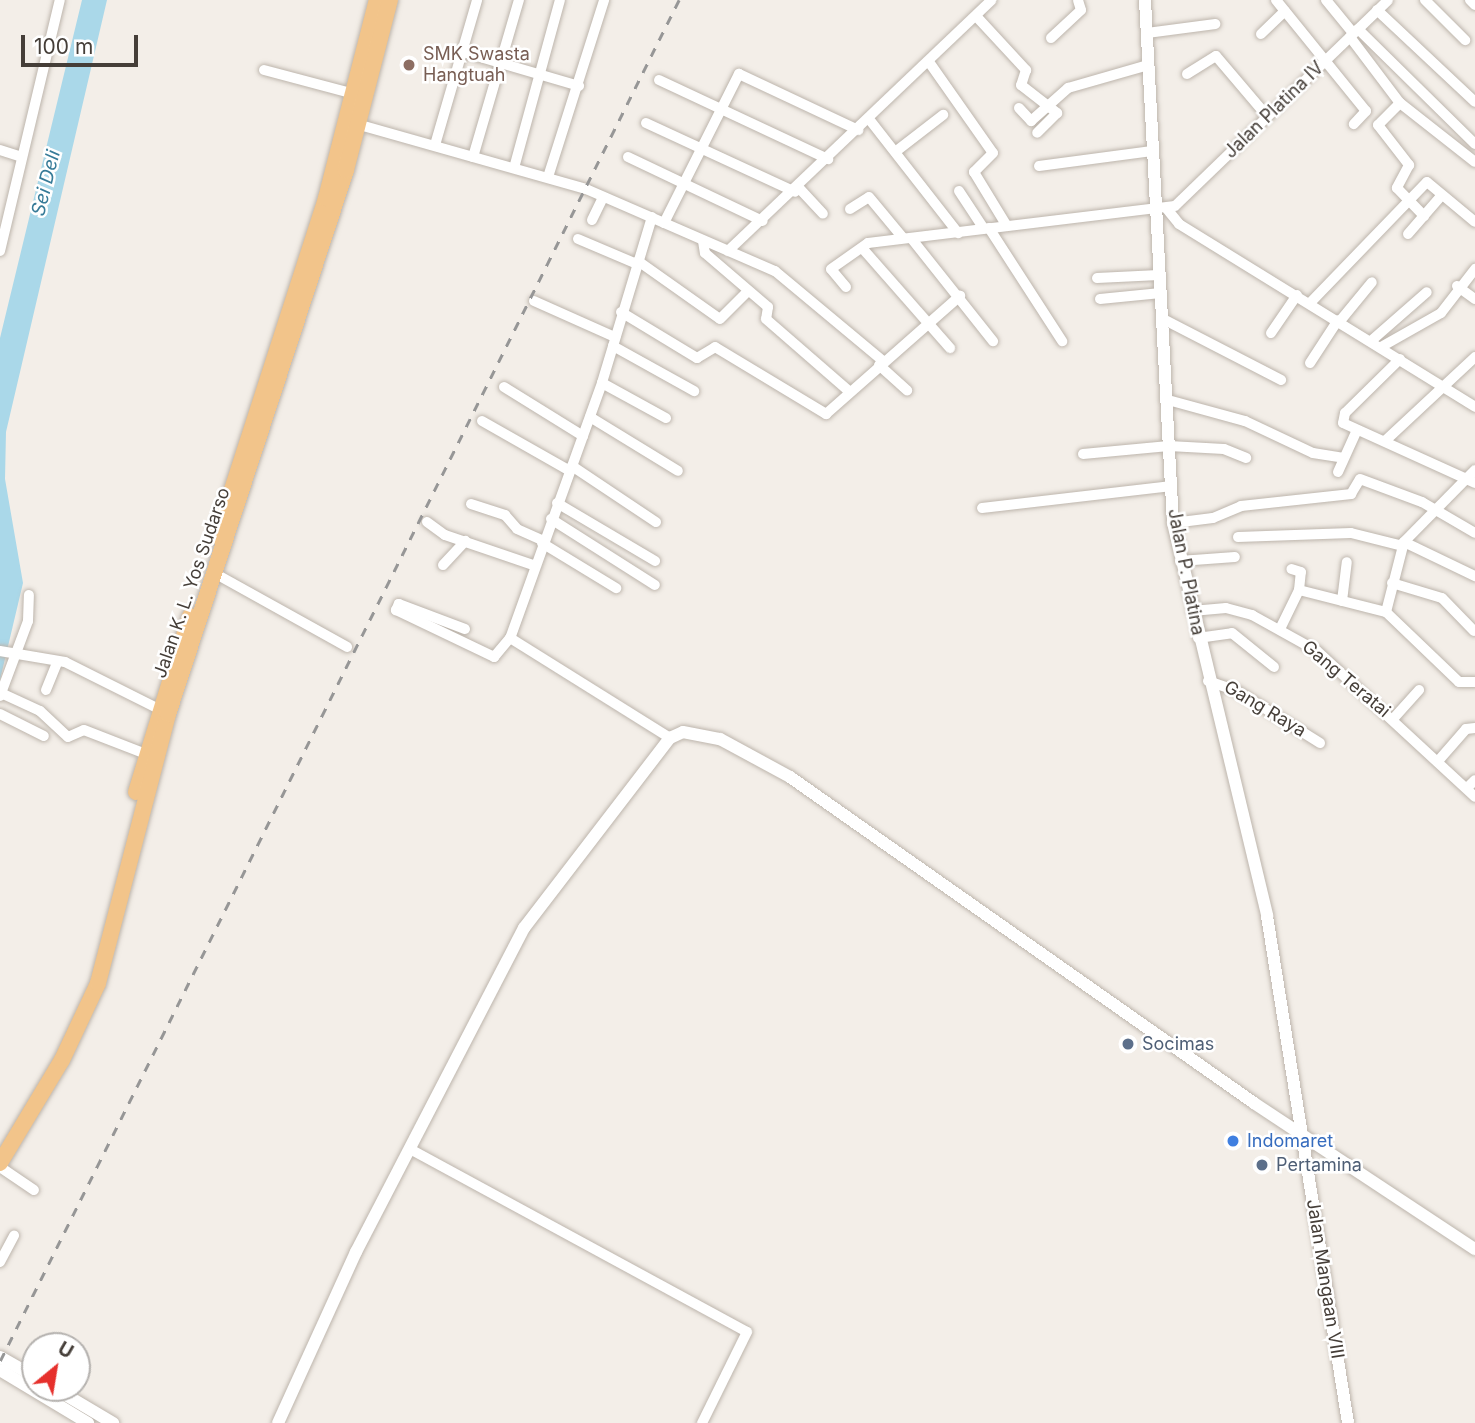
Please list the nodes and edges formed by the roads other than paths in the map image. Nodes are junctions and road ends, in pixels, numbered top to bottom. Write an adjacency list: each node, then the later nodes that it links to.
1 (60, 0): 56 (street)
2 (377, 0): 36 (highway, Jalan K. L. Yos Sudarso)
3 (390, 0): 36 (highway, Jalan K. L. Yos Sudarso)
4 (477, 0): 26 (street)
5 (519, 0): 29 (street)
6 (560, 0): 32 (street)
7 (604, 0): 35 (street)
8 (992, 0): 19 (street)
9 (1078, 0): 24 (street)
10 (1145, 0): 21 (street, Jalan P. Platina)
11 (1276, 0): 18 (street)
12 (1326, 0): 22 (street)
13 (1388, 0): 17 (street, Jalan Platina IV)
14 (1425, 0): 25 (street)
15 (1470, 0): 16 (street)
16 (1475, 5)
17 (1377, 10): 22 (street, Jalan Platina IV); 37 (street)
18 (1285, 11): 23 (street); 27 (street)
19 (976, 16): 28 (street); 39 (street)
20 (1215, 24): 21 (street)
21 (1147, 33): 30 (street, Jalan P. Platina)
22 (1354, 33): 27 (street, Jalan Platina IV); 38 (street); 51 (street)
23 (1261, 34)
24 (1051, 38)
25 (1465, 40)
26 (463, 52): 29 (street); 50 (street)
27 (1325, 60): 43 (street, Jalan Platina IV); 46 (street)
28 (929, 62): 44 (street); 79 (street)
29 (501, 63): 32 (street); 57 (street)
30 (1148, 65): 39 (street); 55 (street, Jalan P. Platina)
31 (264, 70): 36 (street)
32 (539, 74): 35 (street); 62 (street)
33 (1186, 74): 43 (street)
34 (659, 80): 41 (street)
35 (579, 86): 63 (street)
36 (360, 95): 47 (highway, Jalan K. L. Yos Sudarso); 189 (highway, Jalan K. L. Yos Sudarso)
37 (1475, 102)
38 (1400, 103): 60 (street); 69 (street)
39 (1049, 104): 40 (street); 49 (street)
40 (1019, 108)
41 (722, 110): 48 (street); 52 (street); 59 (street)
42 (943, 116): 53 (street)
43 (1267, 116): 71 (street, Jalan Platina IV)
44 (869, 119): 48 (street); 53 (street)
45 (646, 124): 52 (street)
46 (1354, 124)
47 (359, 125): 50 (street); 165 (highway, Jalan K. L. Yos Sudarso)
48 (858, 130): 59 (street)
49 (1037, 133)
50 (435, 145): 57 (street)
51 (1475, 145)
52 (702, 148): 64 (street); 65 (street)
53 (899, 149): 81 (street)
54 (0, 150): 56 (street)
55 (1152, 151): 61 (street); 71 (street, Jalan P. Platina)
56 (22, 157): 87 (street)
57 (473, 157): 62 (street)
58 (628, 157): 64 (street)
59 (828, 159): 65 (street)
60 (1475, 162)
61 (1039, 166)
62 (514, 168): 63 (street)
63 (548, 177): 68 (street)
64 (684, 182): 76 (street); 78 (street)
65 (797, 190): 72 (street); 76 (street)
66 (959, 191): 80 (street)
67 (1441, 196): 69 (street); 73 (street); 77 (street)
68 (603, 197): 74 (street); 75 (street)
69 (1408, 201): 73 (street); 104 (street)
70 (850, 209): 83 (street)
71 (1162, 210): 79 (street); 91 (street, Jalan P. Platina); 99 (street)
72 (823, 214)
73 (1424, 216): 82 (street)
74 (652, 217): 78 (street); 89 (street)
75 (592, 220)
76 (764, 221): 88 (street)
77 (1475, 222)
78 (664, 223): 85 (street)
79 (1007, 226): 80 (street)
80 (986, 229): 81 (street); 111 (street)
81 (958, 233): 83 (street)
82 (1408, 234)
83 (907, 238): 86 (street); 100 (street)
84 (578, 239): 89 (street)
85 (703, 241): 88 (street); 96 (street)
86 (863, 249): 95 (street); 108 (street)
87 (0, 251)
88 (728, 251): 118 (street)
89 (638, 262): 96 (street); 105 (street)
90 (1475, 269): 94 (street)
91 (1160, 275): 92 (street); 98 (street, Jalan P. Platina)
92 (1097, 278)
93 (1372, 282): 107 (street)
94 (1458, 286): 102 (street); 114 (street)
95 (846, 287)
96 (748, 291): 126 (street)
97 (1427, 292): 112 (street)
98 (1161, 293): 101 (street); 106 (street, Jalan P. Platina)
99 (1297, 295): 104 (street); 109 (street)
100 (960, 296): 108 (street); 110 (street)
101 (1100, 299)
102 (1475, 299)
103 (534, 301): 113 (street)
104 (1310, 303): 107 (street)
105 (621, 312): 113 (street); 126 (street)
106 (1163, 319): 120 (street); 127 (street, Jalan P. Platina)
107 (1339, 320): 112 (street); 119 (street)
108 (927, 323): 115 (street); 118 (street)
109 (1271, 333)
110 (993, 341)
111 (1062, 341)
112 (1371, 341): 114 (street)
113 (614, 342): 121 (street); 125 (street)
114 (1381, 347): 117 (street)
115 (950, 348)
116 (1475, 357): 122 (street)
117 (1400, 359): 122 (street); 132 (street)
118 (881, 363): 124 (street); 126 (street)
119 (1310, 363)
120 (1282, 380)
121 (602, 383): 129 (street); 130 (street)
122 (1439, 385): 128 (street); 134 (street)
123 (504, 387): 133 (street)
124 (907, 390)
125 (694, 391)
126 (850, 392)
127 (1168, 400): 135 (street, Jalan P. Platina); 138 (street)
128 (1475, 407)
129 (590, 416): 133 (street); 141 (street)
130 (666, 418)
131 (482, 421): 139 (street)
132 (1357, 430): 134 (street); 138 (street)
133 (583, 436): 139 (street)
134 (1385, 441): 143 (street)
135 (1169, 446): 136 (street); 137 (street); 144 (street, Jalan P. Platina)
136 (1083, 454)
137 (1246, 458)
138 (1344, 458): 142 (street)
139 (571, 468): 146 (street); 151 (street)
140 (1475, 470): 143 (street)
141 (678, 471)
142 (1338, 472)
143 (1471, 481): 148 (street)
144 (1172, 486): 147 (street); 152 (street, Jalan P. Platina)
145 (471, 503): 156 (street)
146 (557, 503): 149 (street); 159 (street)
147 (982, 508)
148 (1435, 510): 152 (street); 153 (street); 157 (street)
149 (551, 519): 156 (street); 168 (street)
150 (427, 522): 155 (street)
151 (656, 522)
152 (1173, 523): 160 (street, Jalan P. Platina)
153 (1475, 533)
154 (1238, 537): 157 (street)
155 (465, 541): 162 (street); 163 (street)
156 (542, 542): 163 (street); 169 (street)
157 (1404, 544): 166 (street); 167 (street)
158 (1235, 557): 160 (street)
159 (655, 561)
160 (1180, 561): 173 (street, Jalan P. Platina)
161 (1347, 562): 172 (street)
162 (443, 565)
163 (533, 565): 178 (street)
164 (1291, 569): 170 (street)
165 (216, 574): 180 (street); 189 (highway, Jalan K. L. Yos Sudarso)
166 (1475, 576)
167 (1392, 583): 174 (street); 177 (street)
168 (655, 585)
169 (616, 588)
170 (1298, 590): 172 (street); 176 (street)
171 (29, 595): 181 (street)
172 (1342, 601): 174 (street)
173 (1192, 611): 176 (street, Gang Teratai); 179 (street, Jalan P. Platina)
174 (1386, 612): 185 (street)
175 (465, 629): 178 (street)
176 (1280, 629): 191 (street, Gang Teratai)
177 (1474, 631)
178 (510, 638): 194 (street)
179 (1198, 638): 183 (street); 184 (street, Jalan P. Platina)
180 (347, 647)
181 (8, 654): 182 (street); 188 (street)
182 (58, 661): 186 (street); 189 (street)
183 (1275, 667)
184 (1208, 681): 195 (street, Gang Raya); 201 (street, Jalan P. Platina)
185 (1475, 682)
186 (47, 690)
187 (1419, 690): 191 (street)
188 (1, 694): 196 (street)
189 (163, 712): 196 (highway, Jalan K. L. Yos Sudarso); 204 (highway, Jalan K. L. Yos Sudarso)
190 (0, 714): 193 (street)
191 (1393, 719): 197 (street, Gang Teratai)
192 (1475, 728): 197 (street)
193 (44, 736)
194 (670, 738): 201 (street); 203 (street)
195 (1320, 743)
196 (146, 754): 202 (highway, Jalan K. L. Yos Sudarso)
197 (1439, 760): 199 (street, Gang Teratai)
198 (1475, 780): 199 (street)
199 (1466, 788): 200 (street, Gang Teratai)
200 (1475, 797)
201 (1300, 1135): 207 (street); 217 (street, Jalan Mangaan VIII)
202 (0, 1148)
203 (410, 1149): 215 (street); 216 (street)
204 (0, 1165): 205 (street)
205 (34, 1190)
206 (15, 1236): 208 (street)
207 (1475, 1249)
208 (0, 1262)
209 (0, 1357): 210 (street)
210 (21, 1369)
211 (0, 1370): 213 (street)
212 (78, 1402): 214 (street)
213 (88, 1423)
214 (113, 1423)
215 (278, 1423)
216 (702, 1423)
217 (1348, 1423)

